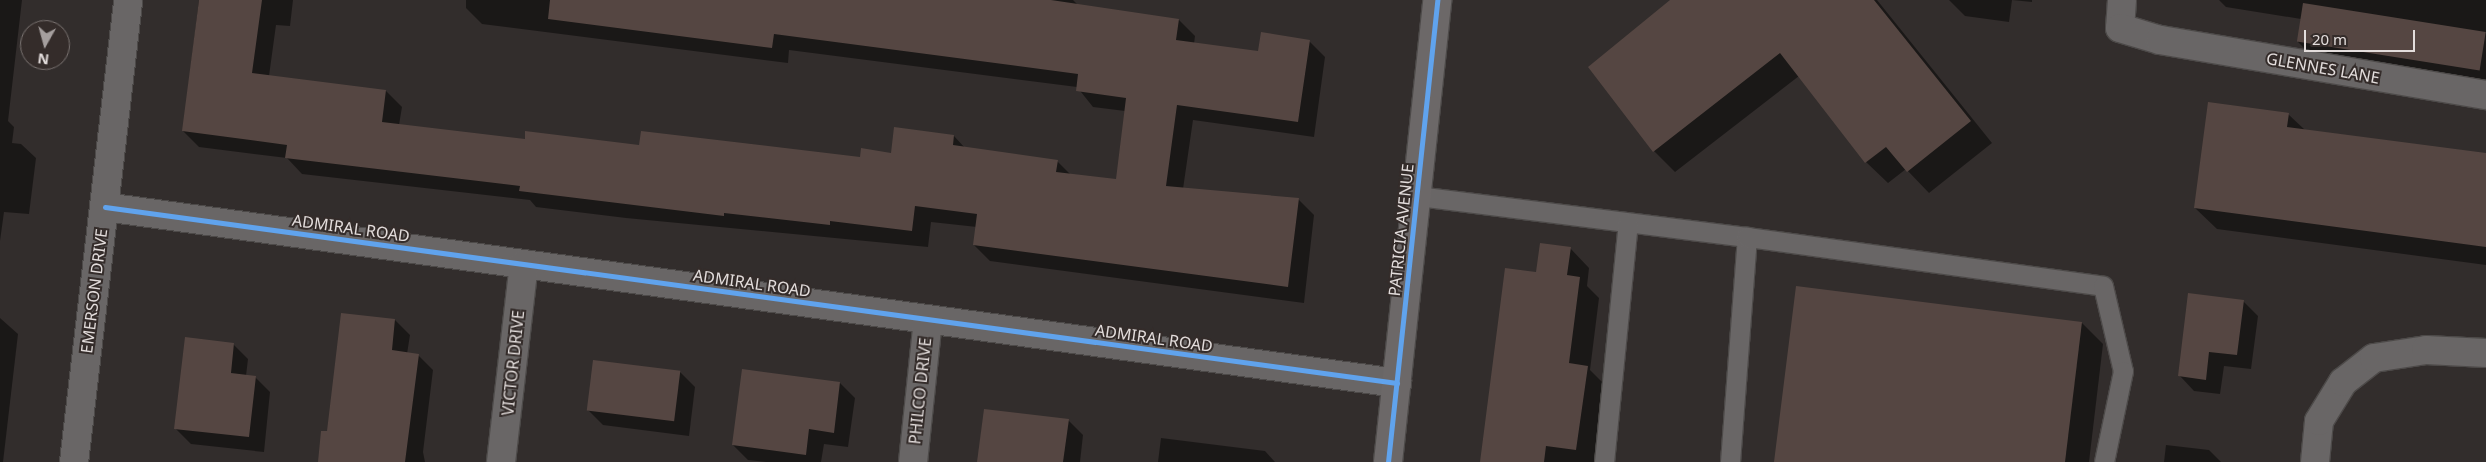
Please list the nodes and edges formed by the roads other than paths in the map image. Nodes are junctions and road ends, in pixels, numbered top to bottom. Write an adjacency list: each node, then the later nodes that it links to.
1 (128, 0): 6 (street, EMERSON DRIVE)
2 (1437, 0): 5 (street, PATRICIA AVENUE)
3 (2122, 0): 4 (street, GLENNES LANE)
4 (2486, 95)
5 (1418, 196): 7 (lane); 12 (street, PATRICIA AVENUE)
6 (105, 207): 9 (street, ADMIRAL ROAD); 13 (street, EMERSON DRIVE)
7 (1628, 223): 8 (lane); 17 (lane)
8 (1747, 237): 18 (lane); 19 (lane)
9 (524, 264): 10 (street, ADMIRAL ROAD); 14 (street, VICTOR DRIVE)
10 (928, 320): 12 (street, ADMIRAL ROAD); 15 (street, PHILCO DRIVE)
11 (2486, 353): 20 (street)
12 (1397, 383): 16 (street, PATRICIA AVENUE)
13 (74, 462)
14 (501, 462)
15 (913, 462)
16 (1388, 462)
17 (1604, 462)
18 (1730, 462)
19 (2104, 462)
20 (2315, 462)

